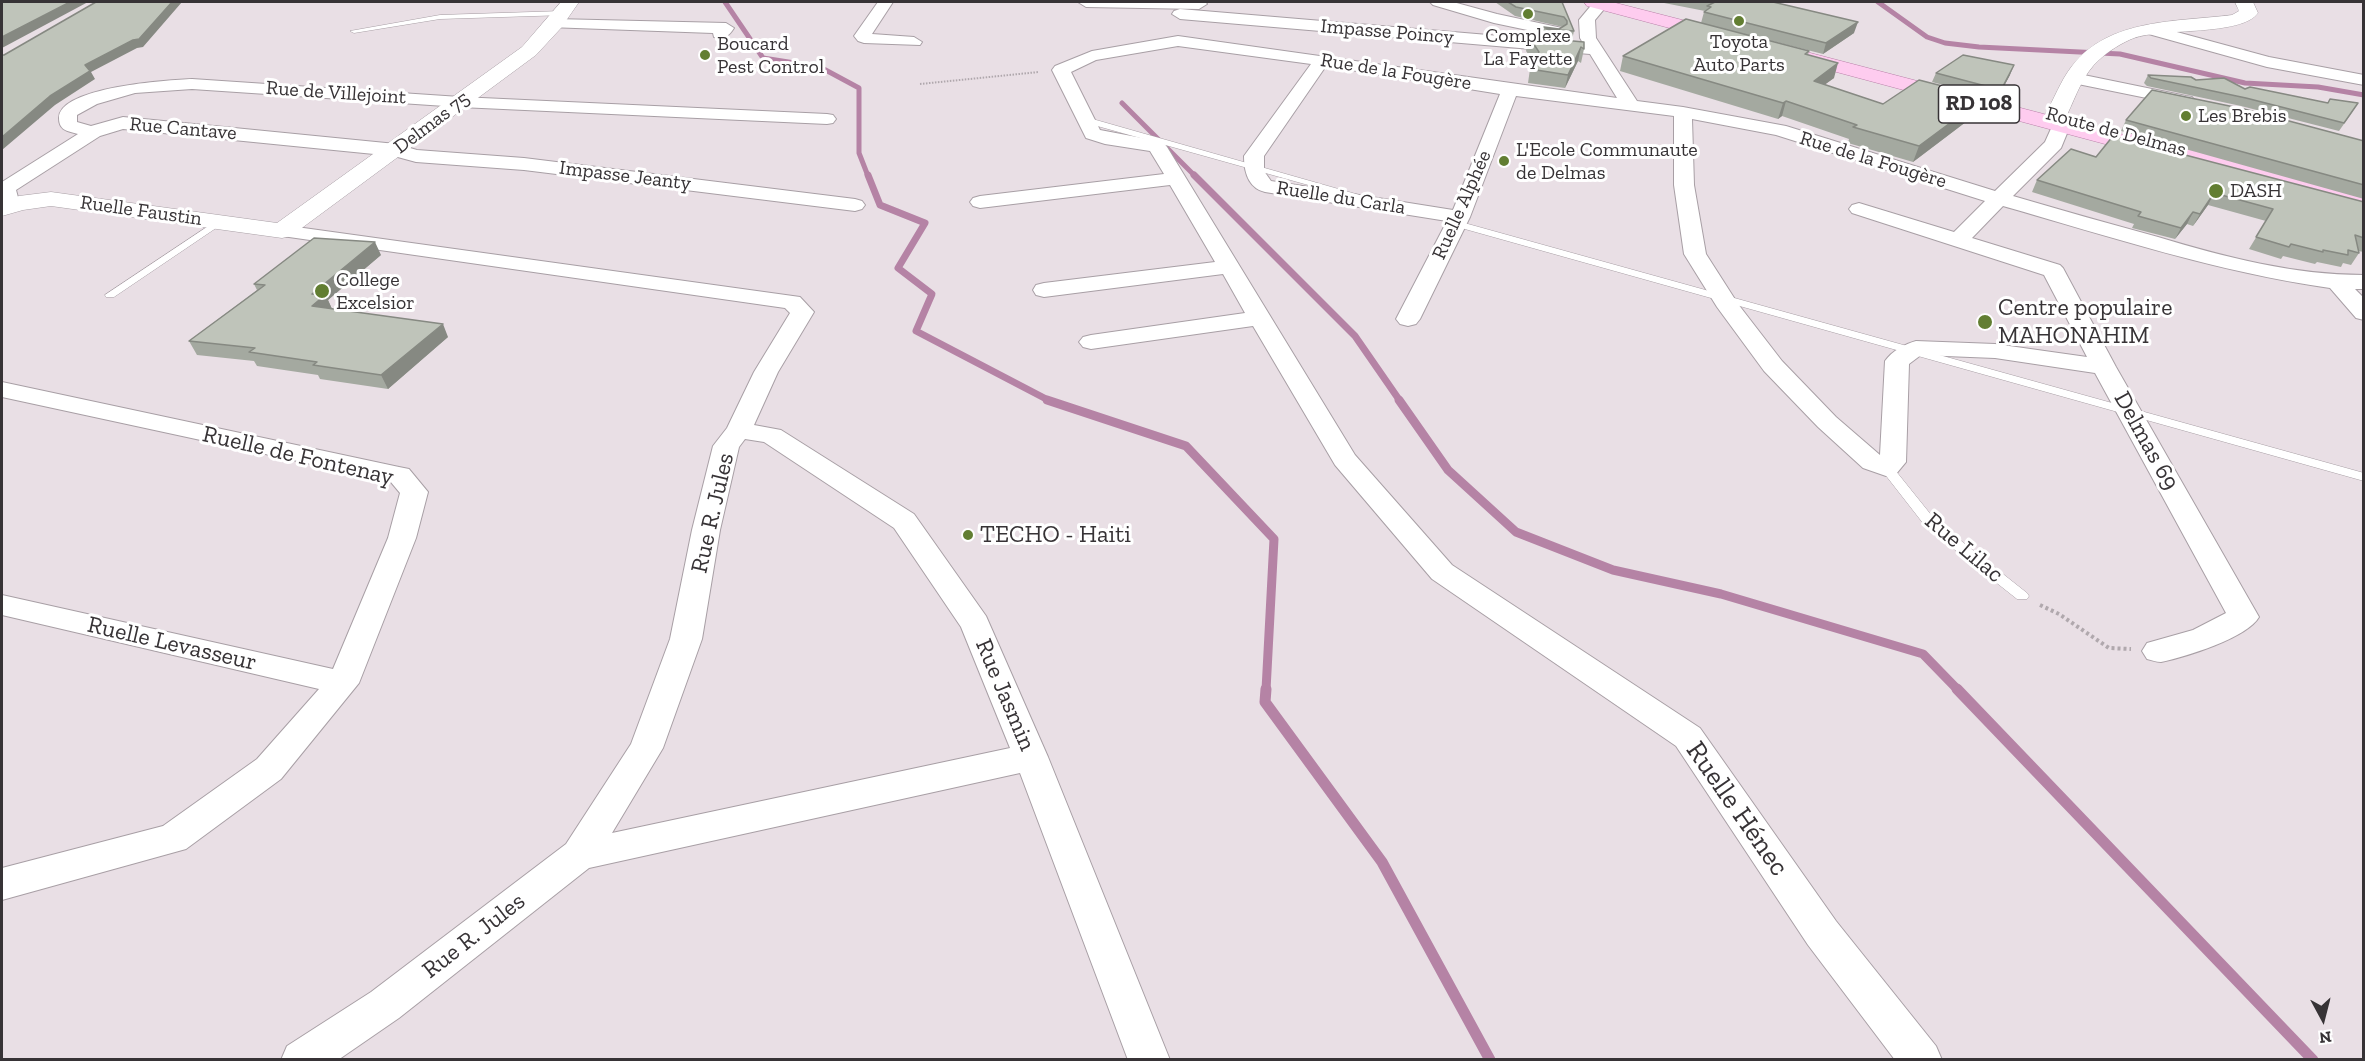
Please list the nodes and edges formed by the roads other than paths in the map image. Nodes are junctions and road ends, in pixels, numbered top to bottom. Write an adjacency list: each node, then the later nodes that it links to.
1 (885, 2): 14 (street)
2 (1086, 2): 7 (street)
3 (1438, 2): 15 (street)
4 (1598, 2): 5 (main road); 15 (street)
5 (1624, 2)
6 (2244, 2): 10 (street)
7 (1203, 3): 9 (street)
8 (563, 13): 11 (lane); 12 (street); 21 (street, Delmas 75)
9 (1180, 14): 13 (street); 15 (street, Impasse Poincy)
10 (2151, 30): 18 (street); 19 (street)
11 (354, 31)
12 (720, 34)
13 (1178, 41): 17 (street, Rue de la Fougère); 26 (street, Rue de la Fougère)
14 (914, 42)
15 (1591, 43): 22 (street)
16 (1778, 46): 27 (main road, Route de Delmas / RD 108)
17 (1322, 60): 20 (street, Rue de la Fougère); 38 (street, Ruelle du Carla)
18 (2076, 74): 23 (street); 27 (street)
19 (2364, 80)
20 (1510, 90): 22 (street, Rue de la Fougère); 38 (street, Ruelle Alphée)
21 (460, 102): 25 (street, Rue de Villejoint); 28 (street, Rue de Villejoint); 29 (street, Delmas 75)
22 (1630, 104): 24 (street, Rue de la Fougère)
23 (2208, 106)
24 (1683, 112): 32 (street, Rue de la Fougère); 54 (street)
25 (827, 119)
26 (1086, 120): 30 (street); 55 (lane)
27 (2059, 121): 31 (main road, Route de Delmas / RD 108); 32 (street); 36 (main road, Route de Delmas / RD 108)
28 (93, 132): 29 (street, Rue Cantave); 35 (street, Rue Cantave)
29 (396, 150): 34 (street, Impasse Jeanty); 40 (street, Delmas 75)
30 (1176, 178): 33 (street); 42 (street)
31 (2364, 198)
32 (2000, 199): 41 (street); 43 (street, Rue de la Fougère)
33 (980, 202)
34 (855, 205)
35 (6, 207): 39 (street, Ruelle Faustin)
36 (2364, 208)
37 (1859, 209): 41 (street, Delmas 69)
38 (1460, 218): 49 (street, Ruelle Alphée)
39 (219, 222): 40 (street, Ruelle Faustin); 46 (lane)
40 (282, 231): 53 (street, Rue R. Jules)
41 (1958, 240): 51 (street, Delmas 69)
42 (1228, 267): 45 (street); 48 (street)
43 (2337, 282): 44 (street, Rue de la Fougère); 47 (street)
44 (2364, 282)
45 (1044, 290)
46 (110, 295)
47 (2364, 313)
48 (1259, 318): 50 (street); 65 (street, Ruelle Hénec)
49 (1408, 319)
50 (1091, 342)
51 (2104, 367): 54 (street); 58 (street, Delmas 69)
52 (2, 390): 59 (street, Ruelle de Fontenay)
53 (739, 430): 60 (street, Rue Jasmin); 61 (street, Rue R. Jules)
54 (1886, 468): 56 (lane, Rue Lilac)
55 (2364, 477)
56 (2022, 596)
57 (2, 605): 59 (street, Ruelle Levasseur)
58 (2158, 651)
59 (343, 683): 62 (street, Ruelle de Fontenay)
60 (1031, 757): 61 (street); 64 (street, Rue Jasmin)
61 (579, 855): 63 (street, Rue R. Jules)
62 (2, 884)
63 (302, 1059)
64 (1149, 1059)
65 (1921, 1059)

